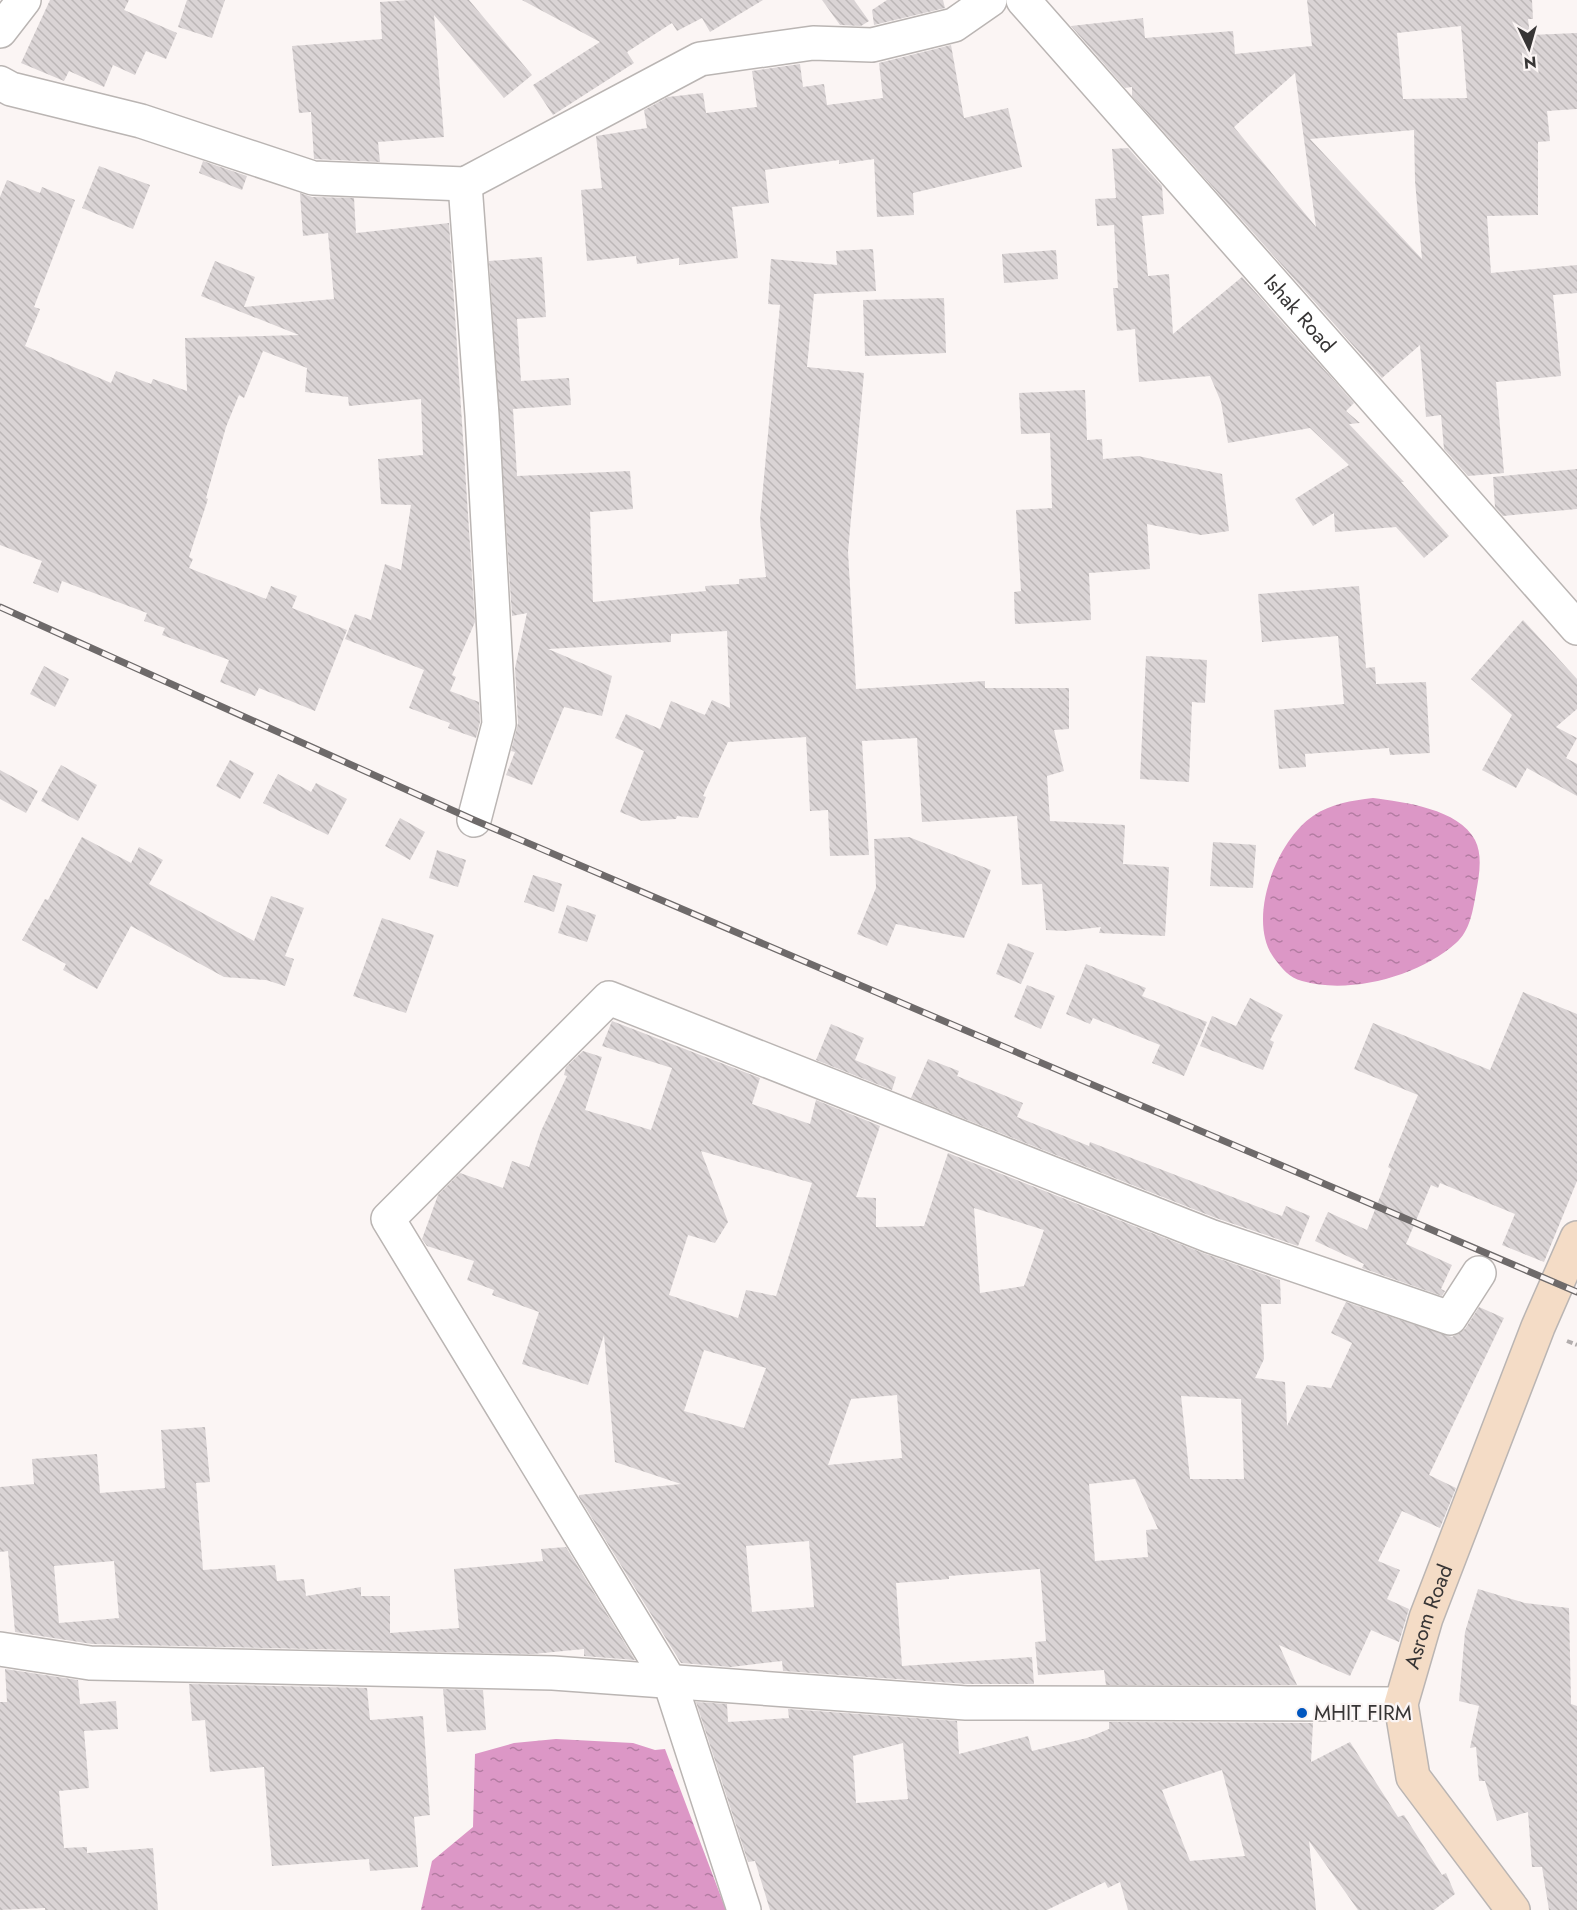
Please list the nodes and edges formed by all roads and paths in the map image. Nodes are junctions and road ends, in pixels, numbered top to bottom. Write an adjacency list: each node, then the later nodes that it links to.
1 (24, 0): 4 (street)
2 (990, 0): 6 (street)
3 (1023, 0): 7 (street, Ishak Road)
4 (0, 31)
5 (0, 83): 6 (street)
6 (465, 184): 8 (street)
7 (1577, 628)
8 (474, 820)
9 (1577, 1238): 13 (street, Asrom Road)
10 (1479, 1273): 12 (street)
11 (0, 1649): 12 (street)
12 (670, 1682): 13 (street); 14 (street)
13 (1401, 1704): 15 (street, Asrom Road)
14 (744, 1910)
15 (1513, 1910)

